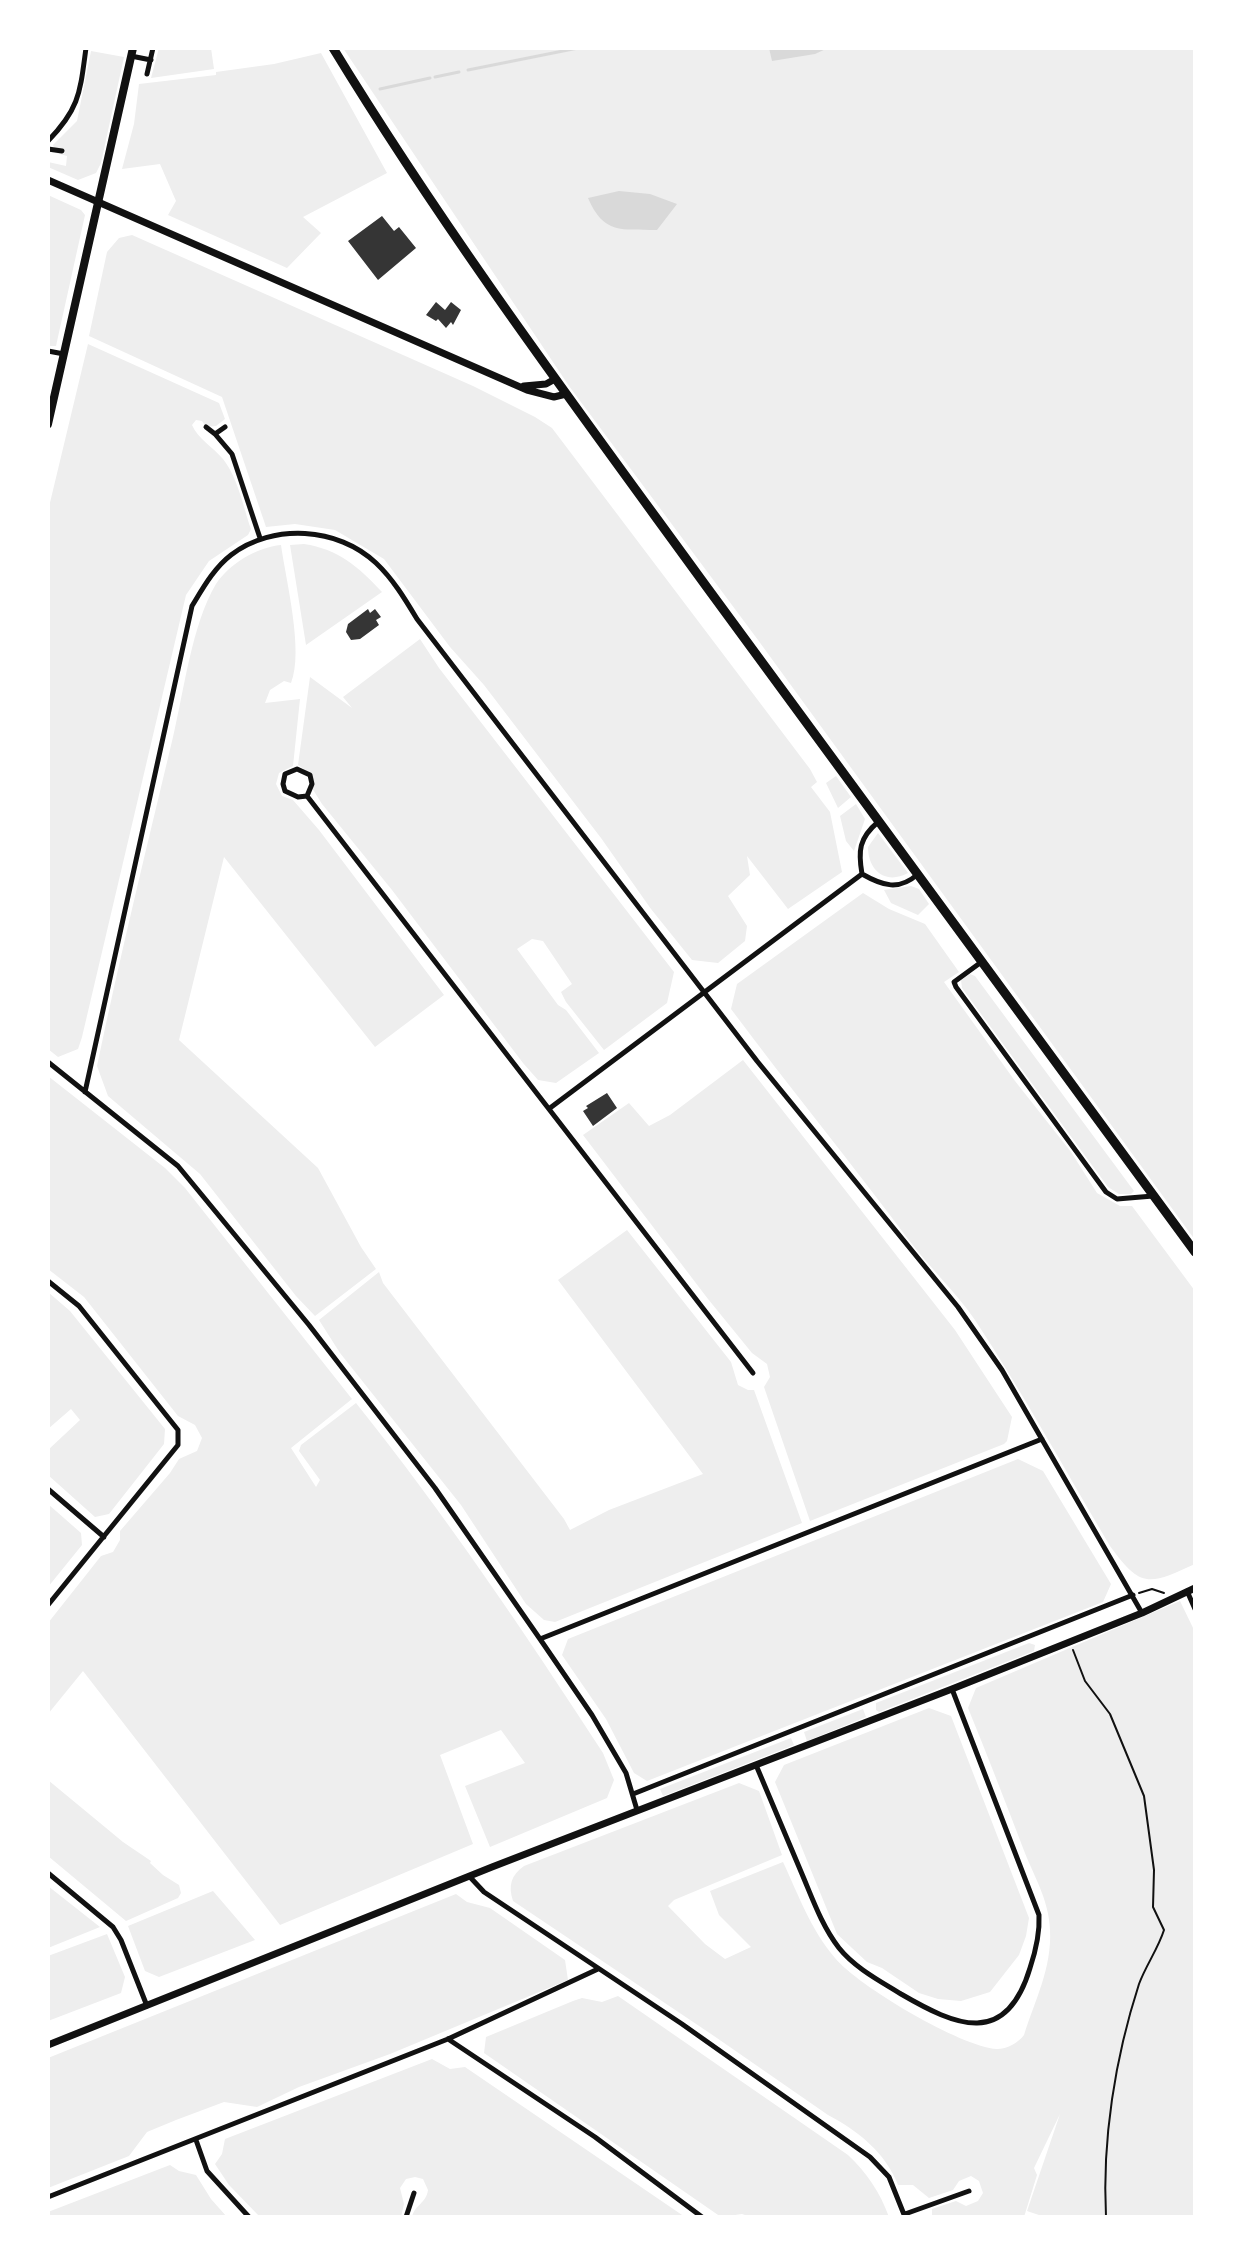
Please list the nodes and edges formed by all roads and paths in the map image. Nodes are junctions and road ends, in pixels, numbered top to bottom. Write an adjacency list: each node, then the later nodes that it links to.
1 (86, 48): 7 (street)
2 (153, 48): 5 (street)
3 (333, 48): 14 (highway)
4 (132, 52): 5 (street); 11 (main road)
5 (151, 60): 6 (street)
6 (147, 74)
7 (48, 141)
8 (48, 149): 9 (street)
9 (62, 151)
10 (48, 180): 11 (street)
11 (99, 203): 13 (main road); 15 (street)
12 (48, 351): 13 (street)
13 (64, 354): 17 (main road)
14 (555, 379): 15 (street); 16 (highway)
15 (524, 386): 16 (street)
16 (566, 394): 23 (highway)
17 (48, 424)
18 (206, 427): 20 (street)
19 (225, 427): 20 (street)
20 (215, 434): 21 (street)
21 (260, 538): 27 (street); 29 (street)
22 (307, 796): 22 (street); 30 (street)
23 (879, 820): 24 (street); 25 (highway)
24 (862, 874): 25 (street); 27 (street)
25 (918, 874): 26 (highway)
26 (980, 963): 31 (highway); 31 (street)
27 (703, 991): 30 (street); 35 (street)
28 (48, 1062): 29 (street)
29 (86, 1092): 45 (street)
30 (550, 1108): 34 (street)
31 (1153, 1196): 32 (highway)
32 (1195, 1252)
33 (48, 1281): 37 (street)
34 (753, 1372)
35 (1042, 1439): 41 (street); 45 (street)
36 (48, 1489): 37 (street)
37 (104, 1536): 42 (street)
38 (1195, 1588): 39 (street)
39 (1187, 1591): 43 (street); 44 (street)
40 (1166, 1594): 41 (path)
41 (1133, 1595): 44 (street); 49 (street)
42 (48, 1605)
43 (1195, 1610)
44 (1142, 1613): 46 (street)
45 (540, 1639): 49 (street)
46 (1069, 1641): 47 (street); 65 (path)
47 (952, 1689): 48 (street); 48 (street)
48 (756, 1765): 50 (street)
49 (633, 1794): 50 (street)
50 (637, 1810): 52 (street)
51 (48, 1873): 54 (street)
52 (470, 1876): 53 (street); 54 (street)
53 (598, 1969): 55 (street); 61 (street)
54 (147, 2006): 56 (street)
55 (448, 2038): 57 (street); 64 (street)
56 (48, 2045)
57 (196, 2139): 60 (street); 62 (street)
58 (969, 2191): 61 (street)
59 (414, 2193): 63 (street)
60 (48, 2197)
61 (905, 2215)
62 (249, 2217)
63 (406, 2217)
64 (702, 2217)
65 (1106, 2217)

